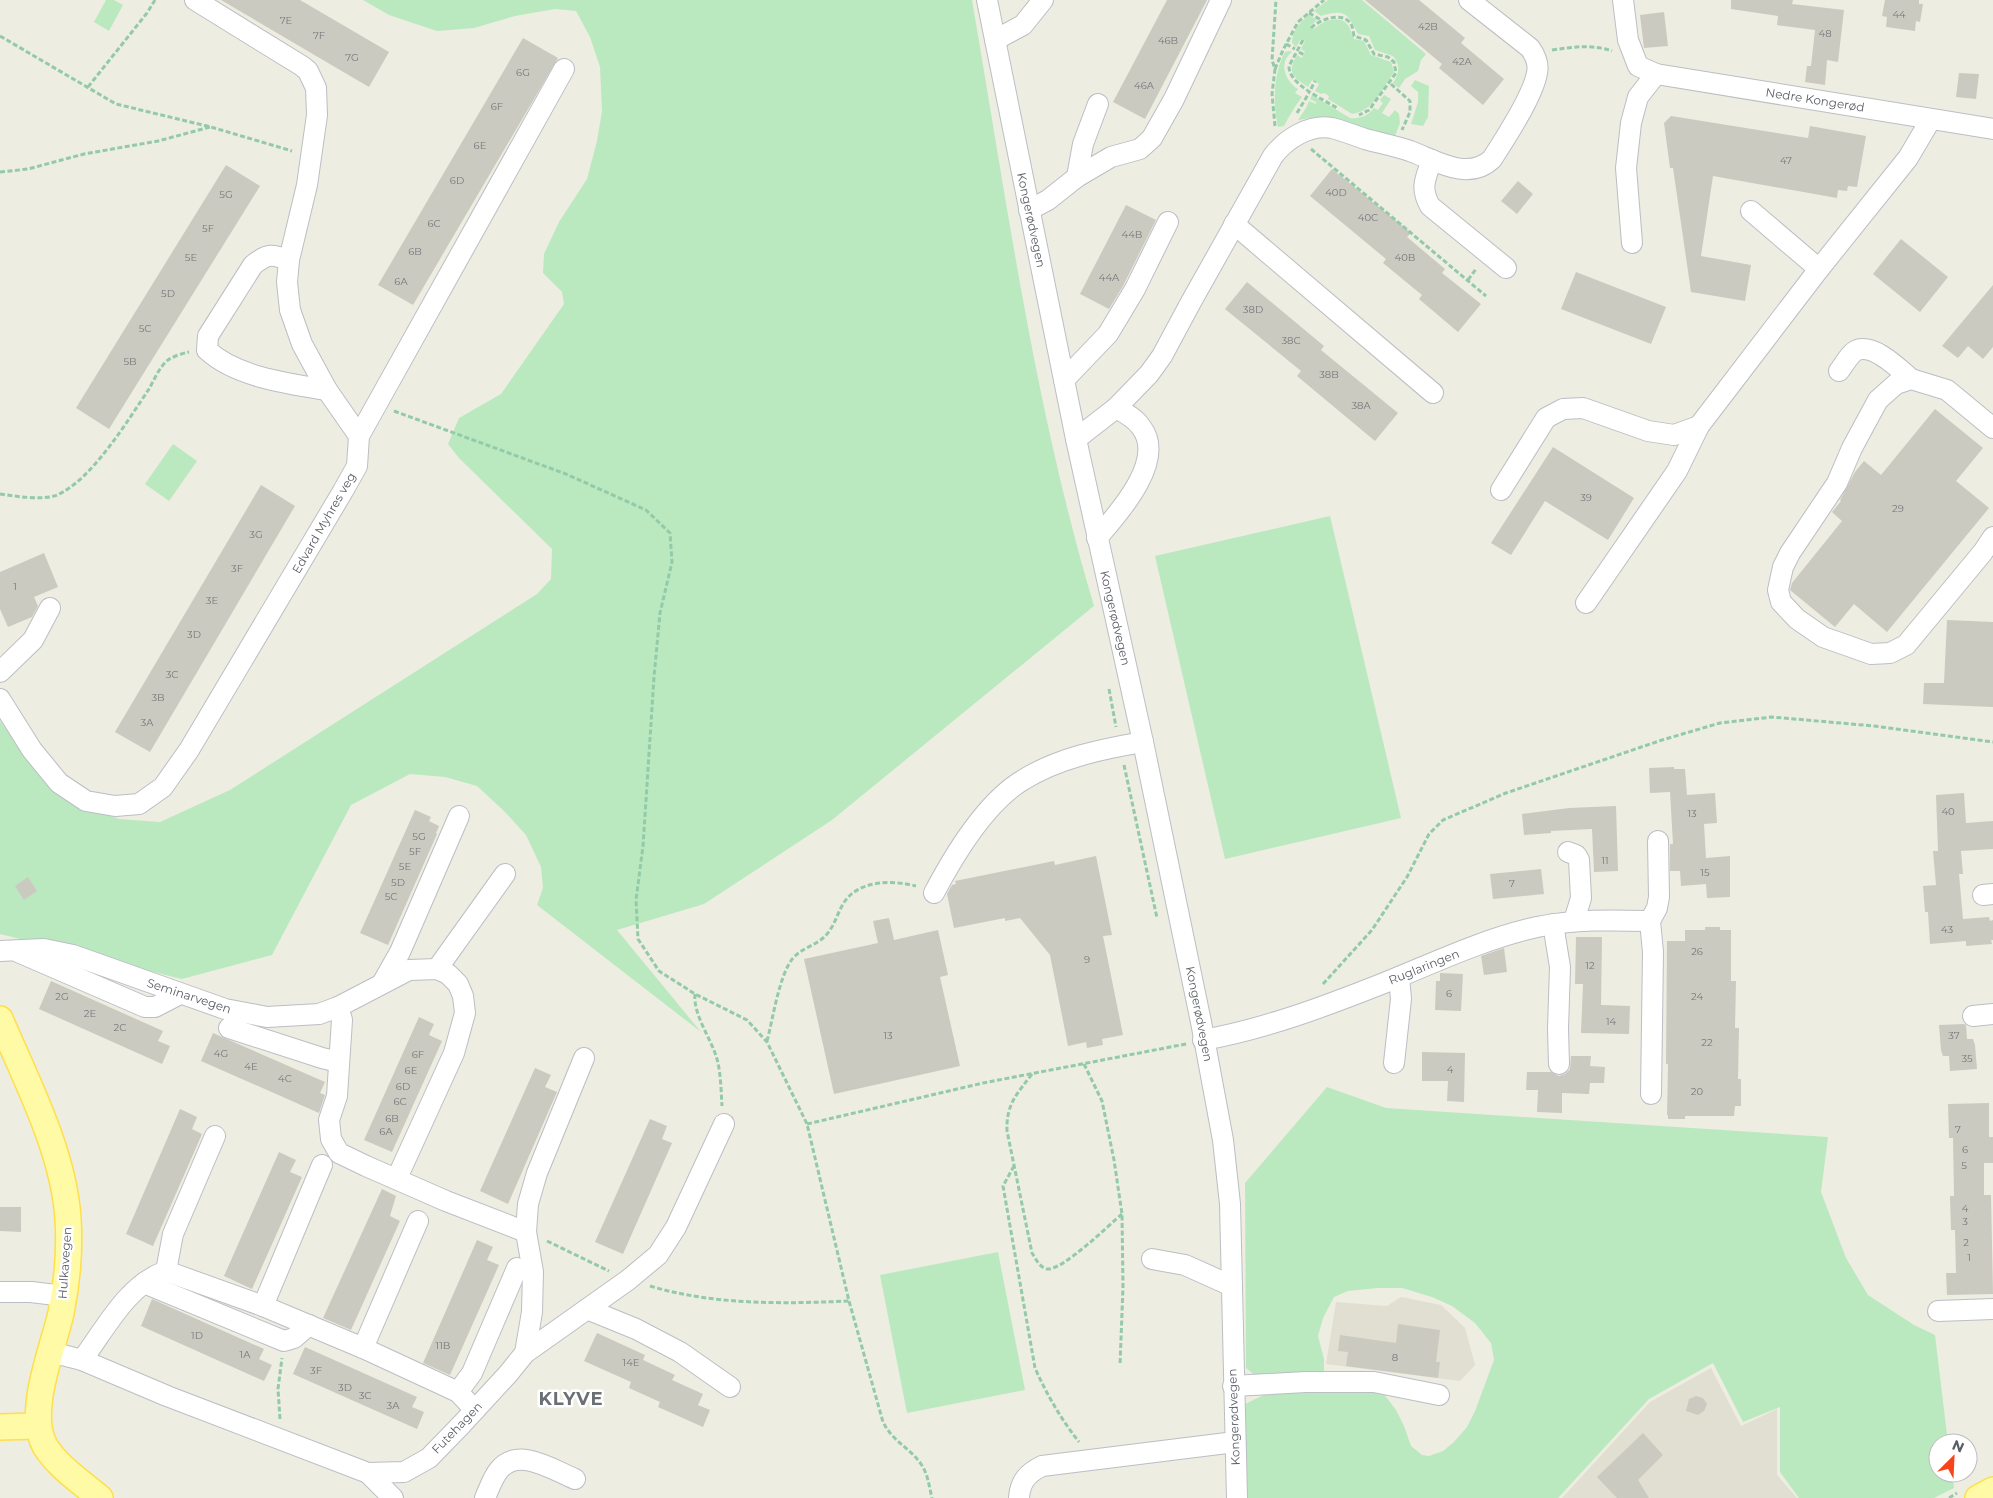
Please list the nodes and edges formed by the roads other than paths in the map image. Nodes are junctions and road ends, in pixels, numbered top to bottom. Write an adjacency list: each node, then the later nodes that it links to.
1 (195, 0): 20 (street)
2 (988, 0): 7 (street, Kongerødvegen)
3 (1043, 0): 7 (street)
4 (1221, 0): 14 (street)
5 (1468, 0): 13 (street)
6 (1623, 0): 9 (street)
7 (995, 40): 15 (street, Kongerødvegen)
8 (564, 69): 31 (street)
9 (1647, 70): 11 (street, Nedre Kongerød); 19 (street)
10 (1098, 104): 14 (street)
11 (1931, 119): 12 (street, Nedre Kongerød); 22 (street)
12 (1993, 129)
13 (1432, 160): 18 (street); 21 (street)
14 (1077, 177): 15 (street)
15 (1029, 210): 25 (street, Kongerødvegen)
16 (1751, 211): 22 (street)
17 (1168, 222): 25 (street)
18 (1234, 224): 27 (street); 28 (street)
19 (1632, 243)
20 (290, 260): 26 (street); 26 (street)
21 (1506, 268)
22 (1819, 269): 29 (street)
23 (1839, 371): 24 (street)
24 (1911, 379): 30 (street); 34 (street)
25 (1064, 380): 32 (street, Kongerødvegen)
26 (327, 390): 31 (street)
27 (1433, 393)
28 (1116, 408): 32 (street); 35 (street)
29 (1699, 426): 33 (street); 36 (street)
30 (1993, 428)
31 (359, 436): 39 (street, Edvard Myhres veg)
32 (1076, 439): 35 (street, Kongerødvegen)
33 (1501, 490)
34 (1993, 537)
35 (1097, 538): 40 (street, Kongerødvegen)
36 (1586, 603)
37 (50, 608): 38 (street)
38 (0, 672)
39 (0, 699)
40 (1143, 742): 45 (street); 58 (street, Kongerødvegen)
41 (459, 816): 52 (street)
42 (1658, 841): 47 (street)
43 (1568, 852): 46 (street)
44 (505, 874): 50 (street)
45 (934, 893)
46 (1574, 921): 47 (street, Ruglaringen); 48 (street, Ruglaringen)
47 (1650, 921): 64 (street)
48 (1553, 924): 51 (street, Ruglaringen); 63 (street)
49 (6, 950): 53 (street, Seminarvegen)
50 (437, 969): 52 (street, Seminarvegen); 68 (street)
51 (1398, 977): 58 (street, Ruglaringen); 62 (street)
52 (383, 982): 53 (street, Seminarvegen)
53 (338, 1007): 61 (street)
54 (1993, 1014): 55 (street)
55 (1973, 1016)
56 (0, 1019): 59 (main road, Hulkavegen)
57 (229, 1028): 61 (street)
58 (1194, 1042): 75 (street, Kongerødvegen)
59 (6, 1050): 77 (main road, Hulkavegen)
60 (584, 1058): 70 (street)
61 (339, 1062): 68 (street)
62 (1394, 1063)
63 (1559, 1064)
64 (1652, 1094)
65 (724, 1124): 80 (street, Futehagen)
66 (215, 1136): 73 (street)
67 (322, 1165): 78 (street)
68 (397, 1178): 70 (street)
69 (418, 1221): 83 (street)
70 (526, 1232): 85 (street)
71 (1152, 1259): 75 (street)
72 (517, 1268): 89 (street)
73 (166, 1271): 74 (street); 78 (street)
74 (144, 1283): 82 (street); 86 (street)
75 (1232, 1286): 87 (street, Kongerødvegen)
76 (0, 1292): 77 (street)
77 (64, 1296): 84 (main road, Hulkavegen)
78 (263, 1306): 82 (street)
79 (1993, 1309): 81 (street)
80 (587, 1310): 85 (street, Futehagen); 88 (street)
81 (1938, 1311)
82 (309, 1325): 83 (street)
83 (363, 1348): 89 (street)
84 (51, 1352): 86 (street, Futehagen); 92 (main road, Hulkavegen)
85 (525, 1353): 91 (street, Futehagen)
86 (82, 1360): 95 (street, Futehagen)
87 (1233, 1386): 90 (street); 94 (street, Kongerødvegen)
88 (730, 1387)
89 (458, 1392): 91 (street)
90 (1439, 1395)
91 (474, 1410): 95 (street, Futehagen)
92 (38, 1426): 93 (main road); 98 (main road)
93 (0, 1427)
94 (1235, 1442): 101 (street); 102 (street, Kongerødvegen)
95 (368, 1473): 99 (street)
96 (575, 1479): 100 (street)
97 (1993, 1490): 103 (main road)
98 (100, 1498)
99 (393, 1498)
100 (485, 1498)
101 (1019, 1498)
102 (1237, 1498)
103 (1978, 1498)

